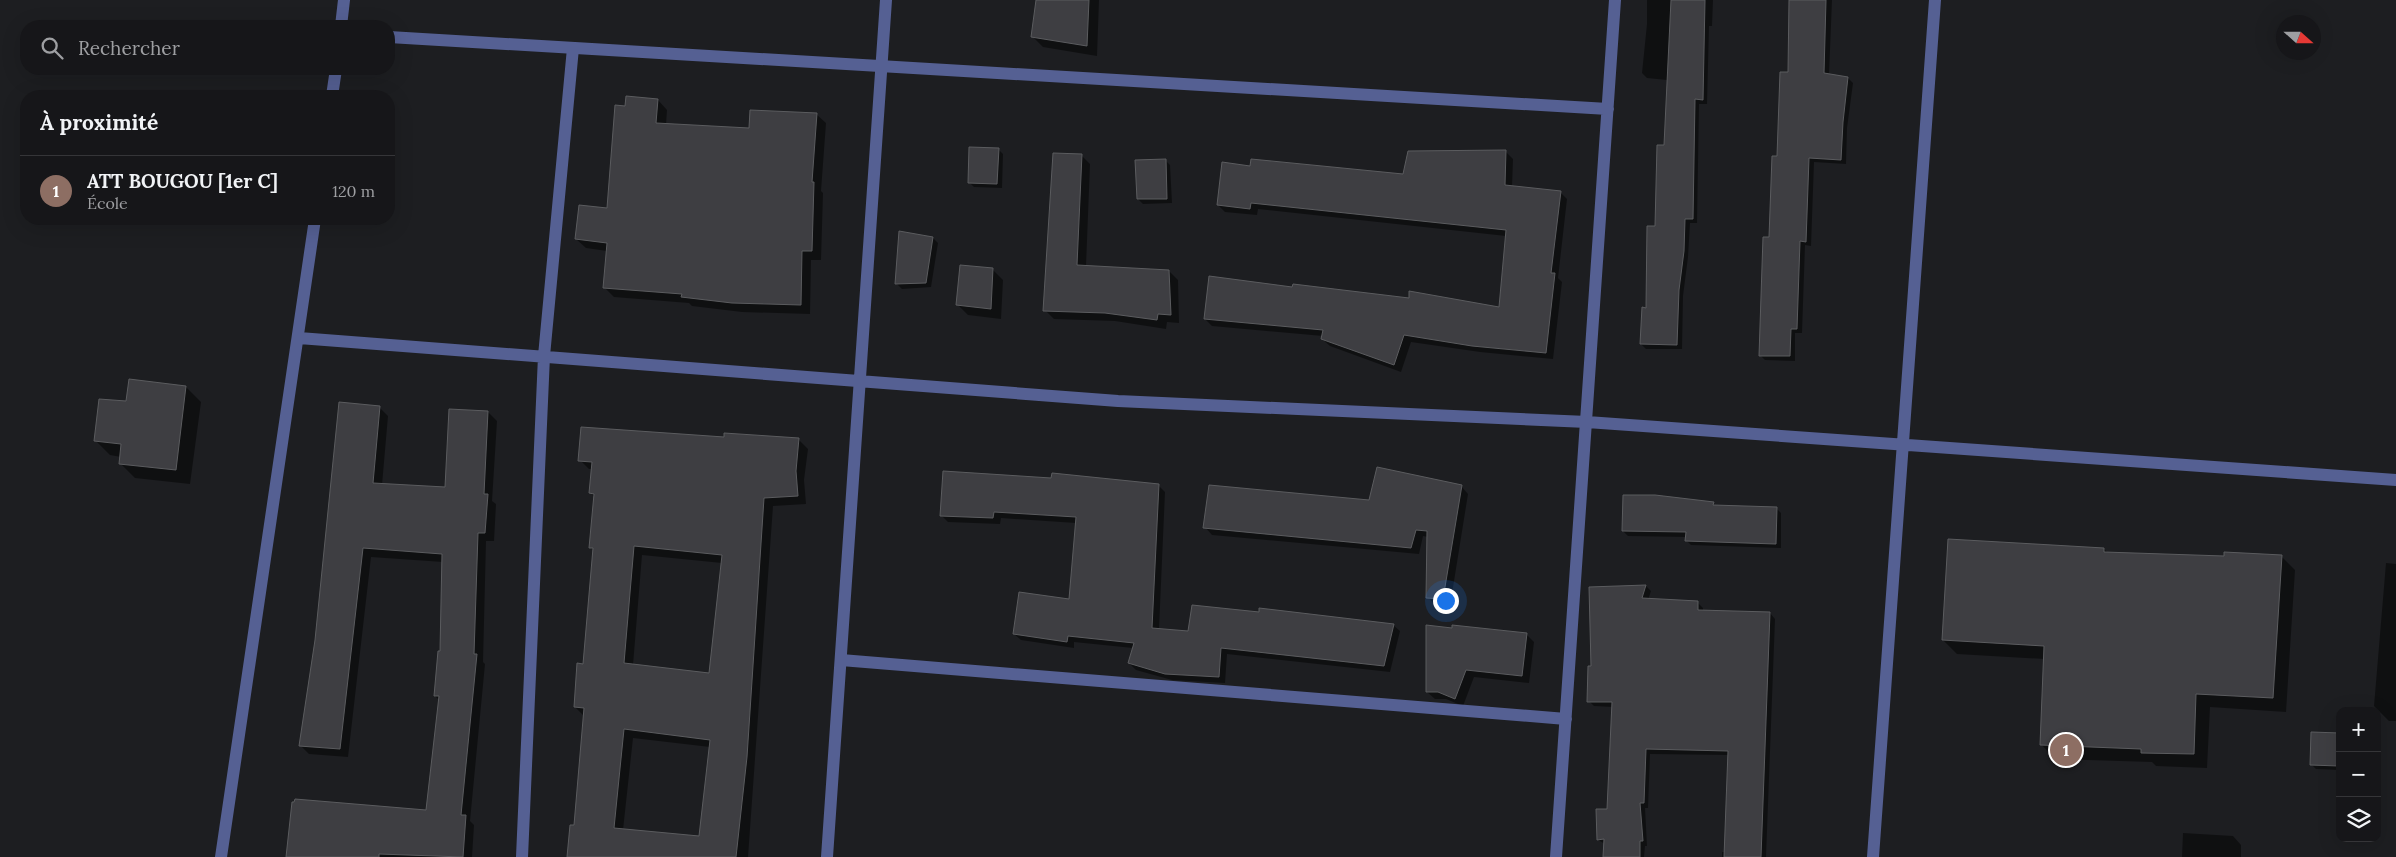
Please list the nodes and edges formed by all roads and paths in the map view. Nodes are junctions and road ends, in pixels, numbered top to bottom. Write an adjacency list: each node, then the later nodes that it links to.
1 (344, 0): 5 (street)
2 (886, 0): 8 (street)
3 (1615, 0): 11 (street)
4 (1935, 0): 17 (street)
5 (342, 20)
6 (395, 37): 7 (street)
7 (573, 48): 8 (street); 14 (street)
8 (882, 66): 11 (street); 15 (street)
9 (335, 75): 10 (street)
10 (333, 90)
11 (1608, 109): 16 (street)
12 (314, 225): 13 (street)
13 (299, 338): 14 (street); 21 (street)
14 (544, 356): 15 (street); 22 (street)
15 (860, 381): 16 (street); 19 (street)
16 (1586, 422): 17 (street); 20 (street)
17 (1902, 443): 18 (street); 25 (street)
18 (2396, 480)
19 (841, 660): 20 (street); 23 (street)
20 (1566, 719): 24 (street)
21 (221, 857)
22 (522, 857)
23 (827, 857)
24 (1556, 857)
25 (1873, 857)

